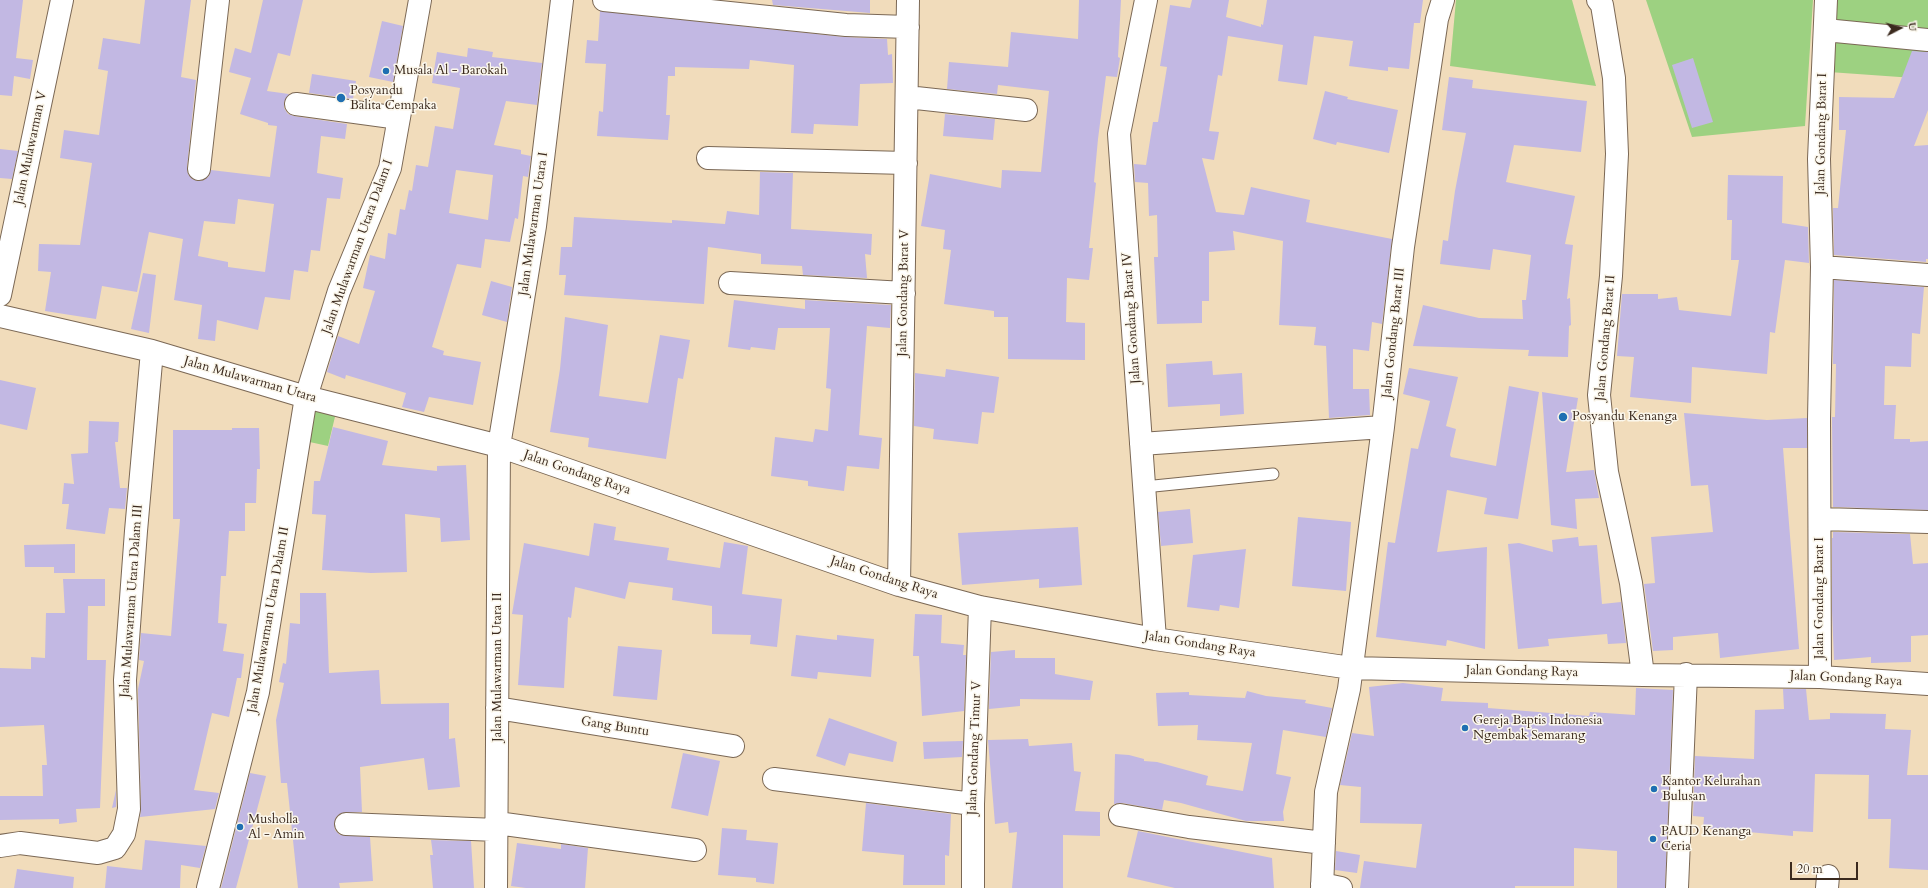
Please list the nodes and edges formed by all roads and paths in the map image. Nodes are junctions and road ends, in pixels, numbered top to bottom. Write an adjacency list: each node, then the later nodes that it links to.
1 (62, 0): 26 (street, Jalan Mulawarman V)
2 (218, 0): 21 (street)
3 (420, 0): 18 (street, Jalan Mulawarman Utara Dalam I)
4 (562, 0): 32 (street, Jalan Mulawarman Utara I)
5 (604, 0): 11 (street)
6 (908, 0): 12 (street, Jalan Gondang Barat V)
7 (1146, 0): 31 (street, Jalan Gondang Barat IV)
8 (1442, 0): 30 (street, Jalan Gondang Barat III)
9 (1598, 0): 42 (street, Jalan Gondang Barat II)
10 (1826, 0): 13 (street, Jalan Gondang Barat I)
11 (696, 5): 12 (street)
12 (908, 27): 15 (street, Jalan Gondang Barat V)
13 (1825, 30): 14 (street); 22 (street, Jalan Gondang Barat I)
14 (1928, 40)
15 (907, 97): 17 (street); 20 (street, Jalan Gondang Barat V)
16 (296, 104): 18 (street)
17 (1026, 110)
18 (399, 118): 29 (street, Jalan Mulawarman Utara Dalam I)
19 (708, 158): 20 (street)
20 (906, 163): 25 (street, Jalan Gondang Barat V)
21 (200, 169)
22 (1822, 267): 23 (street); 35 (street, Jalan Gondang Barat I)
23 (1928, 275)
24 (730, 283): 25 (street)
25 (904, 293): 37 (street, Jalan Gondang Barat V)
26 (0, 295)
27 (0, 316): 28 (street, Jalan Mulawarman Utara)
28 (152, 351): 29 (street, Jalan Mulawarman Utara); 53 (street, Jalan Mulawarman Utara Dalam III)
29 (306, 397): 32 (street, Jalan Mulawarman Utara); 56 (street, Jalan Mulawarman Utara Dalam II)
30 (1383, 427): 31 (street); 40 (street, Jalan Gondang Barat III)
31 (1141, 444): 34 (street, Jalan Gondang Barat IV)
32 (499, 446): 37 (street, Jalan Gondang Raya); 45 (street, Jalan Mulawarman Utara II)
33 (1273, 474): 34 (lane)
34 (1144, 486): 39 (street, Jalan Gondang Barat IV)
35 (1820, 519): 36 (street, Jalan Gondang Barat I); 43 (street, Jalan Gondang Barat I)
36 (1928, 522)
37 (899, 585): 38 (street, Jalan Gondang Raya)
38 (980, 607): 39 (street, Jalan Gondang Raya); 48 (street, Jalan Gondang Timur V)
39 (1155, 639): 40 (street, Jalan Gondang Raya)
40 (1351, 668): 42 (street, Jalan Gondang Raya); 52 (street, Jalan Gondang Barat III)
41 (1686, 674): 42 (street, Jalan Gondang Raya); 43 (street, Jalan Gondang Raya); 59 (street)
42 (1643, 675)
43 (1820, 677): 44 (street, Jalan Gondang Raya)
44 (1928, 684)
45 (497, 708): 46 (street, Gang Buntu); 51 (street, Jalan Mulawarman Utara II)
46 (733, 746)
47 (774, 779): 48 (street)
48 (973, 804): 58 (street, Jalan Gondang Timur V)
49 (1120, 815): 52 (street)
50 (346, 824): 51 (street)
51 (497, 826): 54 (street); 57 (street, Jalan Mulawarman Utara II)
52 (1324, 843): 55 (street, Jalan Gondang Barat III)
53 (0, 846)
54 (695, 850)
55 (1328, 887)
56 (208, 888)
57 (496, 888)
58 (973, 888)
59 (1678, 888)

